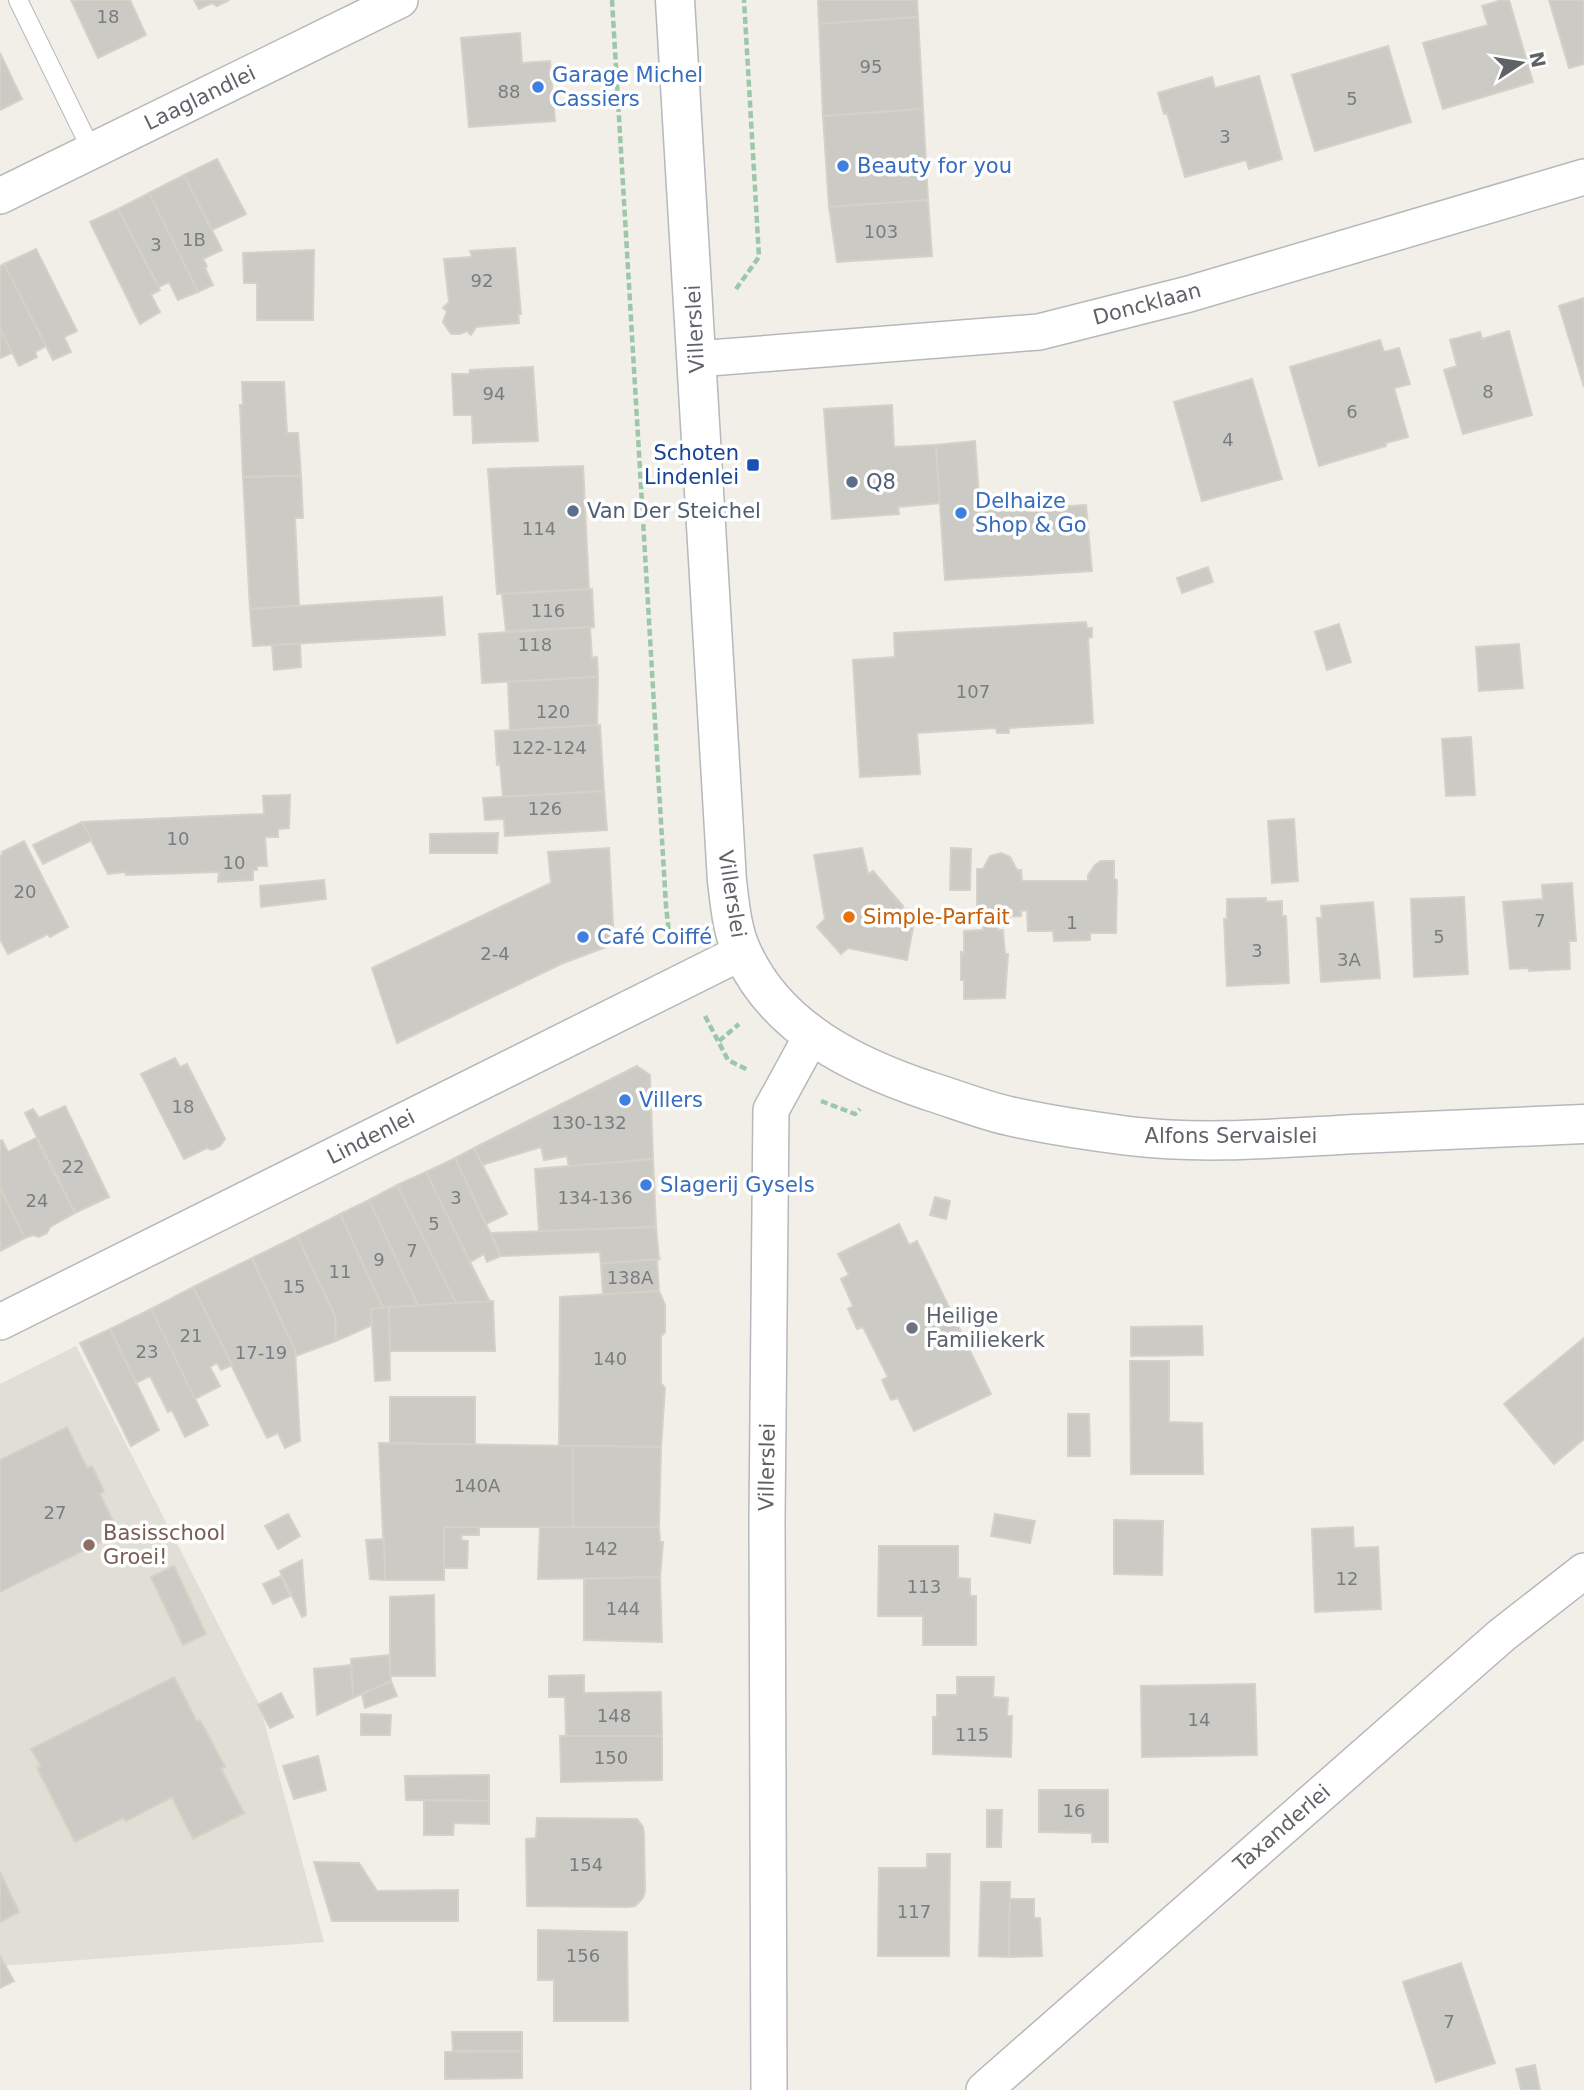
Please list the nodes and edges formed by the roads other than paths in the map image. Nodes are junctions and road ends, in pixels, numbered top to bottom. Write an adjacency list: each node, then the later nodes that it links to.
1 (18, 0): 4 (lane)
2 (400, 0): 4 (street, Laaglandlei)
3 (675, 0): 7 (street, Villerslei)
4 (92, 151): 6 (street, Laaglandlei)
5 (1584, 177): 7 (street, Doncklaan)
6 (0, 196)
7 (697, 359): 8 (street, Villerslei)
8 (742, 952): 9 (street, Villerslei); 11 (street, Lindenlei)
9 (811, 1037): 10 (street, Alfons Servaislei); 13 (street, Villerslei)
10 (1584, 1124)
11 (0, 1322)
12 (1584, 1571): 14 (street, Taxanderlei)
13 (769, 2090)
14 (984, 2090)

